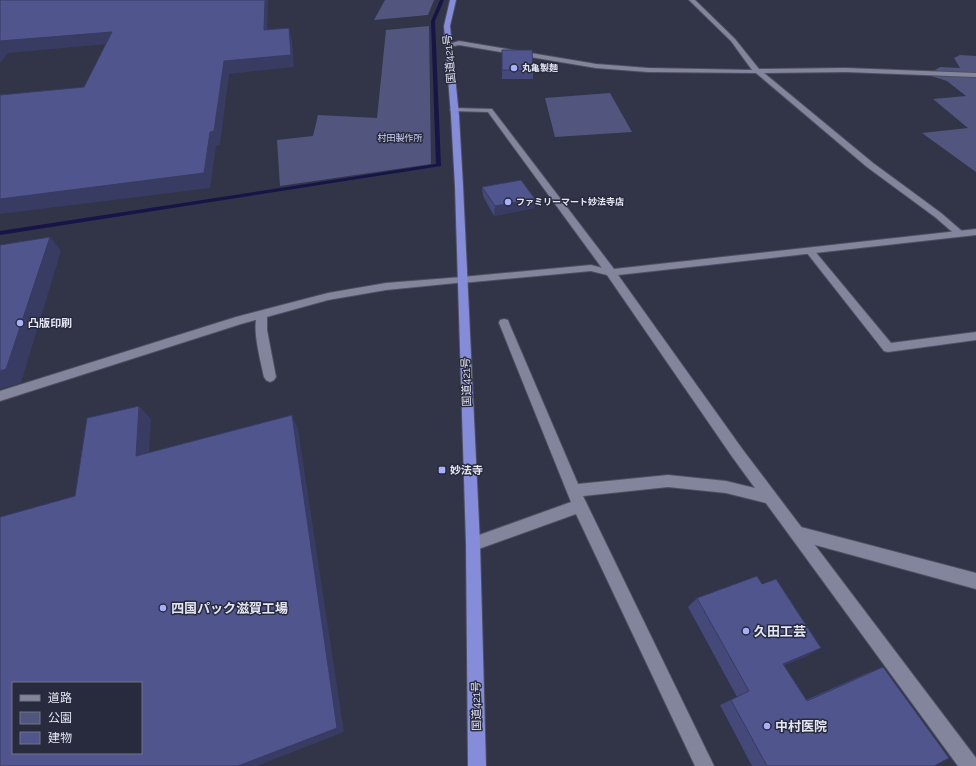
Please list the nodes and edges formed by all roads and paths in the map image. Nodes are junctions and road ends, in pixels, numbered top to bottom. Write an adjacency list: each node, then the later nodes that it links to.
1 (453, 0): 3 (highway, 国道421号)
2 (692, 0): 4 (street)
3 (449, 45): 4 (street); 6 (highway, 国道421号)
4 (756, 70): 5 (street); 8 (street)
5 (976, 75)
6 (454, 110): 10 (street); 11 (highway, 国道421号)
7 (976, 232): 8 (street)
8 (960, 234): 9 (street)
9 (810, 251): 10 (street); 14 (street)
10 (611, 273): 11 (street); 18 (street)
11 (462, 280): 12 (street); 21 (highway, 国道421号)
12 (262, 316): 15 (street); 16 (street)
13 (504, 323): 17 (street)
14 (976, 336)
15 (270, 377)
16 (0, 396)
17 (574, 491): 18 (street); 19 (street)
18 (770, 498): 20 (street)
19 (580, 506): 21 (street); 24 (street)
20 (797, 533): 22 (street); 25 (street)
21 (473, 544): 23 (highway, 国道421号)
22 (976, 581)
23 (477, 766)
24 (705, 766)
25 (970, 766)

